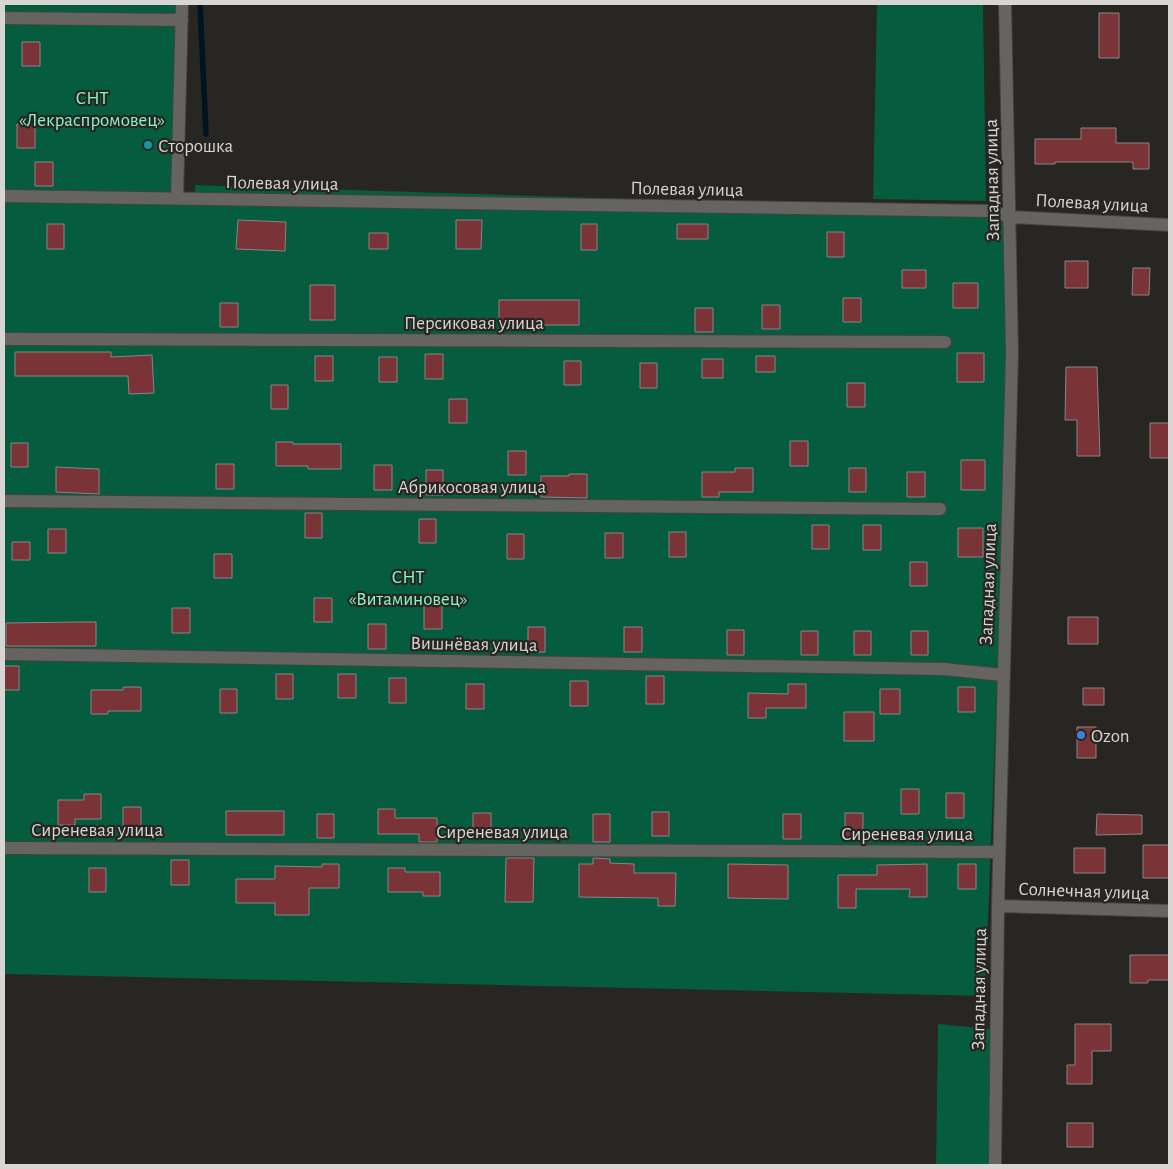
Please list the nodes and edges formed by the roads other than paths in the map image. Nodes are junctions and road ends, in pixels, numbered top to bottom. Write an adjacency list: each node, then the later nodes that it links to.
1 (182, 4): 4 (street)
2 (1005, 4): 7 (street, Западная улица)
3 (4, 18): 4 (street)
4 (182, 20): 6 (street)
5 (4, 196): 6 (street, Полевая улица)
6 (177, 198): 7 (street, Полевая улица)
7 (1010, 217): 8 (street, Полевая улица); 14 (street, Западная улица)
8 (1169, 225)
9 (4, 339): 10 (street, Персиковая улица)
10 (945, 342)
11 (4, 501): 12 (street, Абрикосовая улица)
12 (940, 509)
13 (4, 654): 14 (street, Вишнёвая улица)
14 (1003, 675): 16 (street, Западная улица)
15 (4, 848): 16 (street, Сиреневая улица)
16 (999, 852): 17 (street, Западная улица)
17 (998, 906): 18 (street, Солнечная улица); 19 (street, Западная улица)
18 (1169, 911)
19 (995, 1165)

